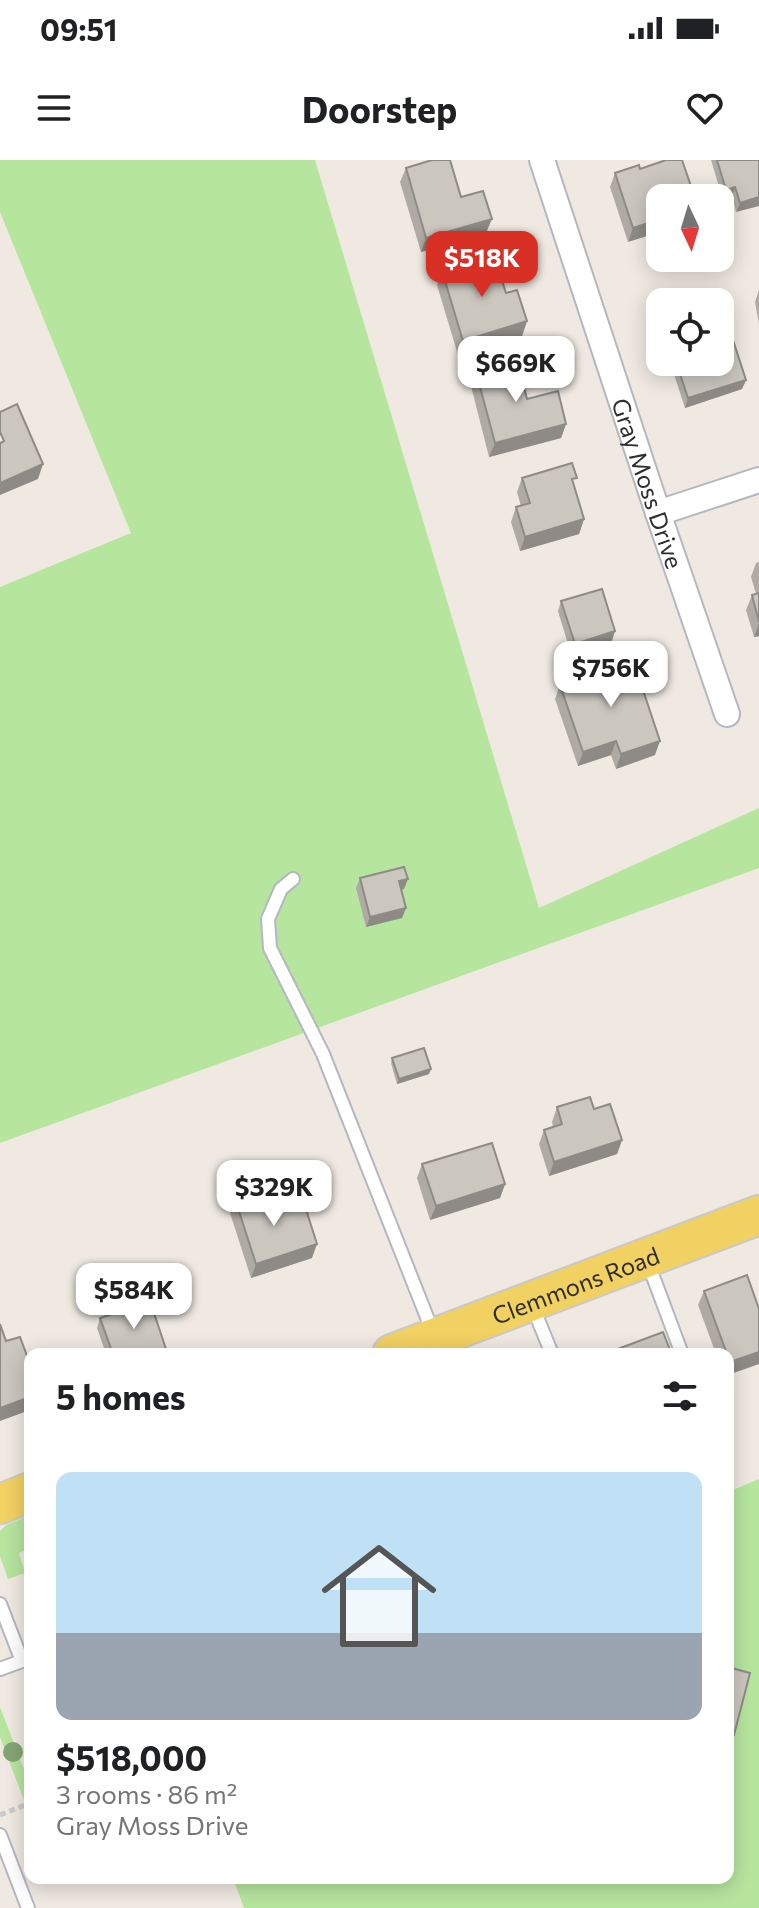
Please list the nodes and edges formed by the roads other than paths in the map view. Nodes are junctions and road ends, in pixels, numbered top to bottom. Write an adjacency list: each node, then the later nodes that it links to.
1 (542, 160): 3 (street, Gray Moss Drive)
2 (759, 480): 3 (street)
3 (658, 513): 4 (street, Gray Moss Drive)
4 (727, 714)
5 (293, 879): 9 (lane)
6 (759, 1215): 7 (main road, Clemmons Road)
7 (646, 1258): 8 (main road, Clemmons Road); 12 (lane)
8 (530, 1301): 9 (main road, Clemmons Road); 11 (lane)
9 (435, 1338): 10 (main road, Clemmons Road)
10 (408, 1348)
11 (550, 1348)
12 (680, 1348)
13 (24, 1494): 14 (main road)
14 (0, 1504)
15 (0, 1604): 16 (lane)
16 (0, 1669)
17 (0, 1835): 18 (lane)
18 (28, 1908)

